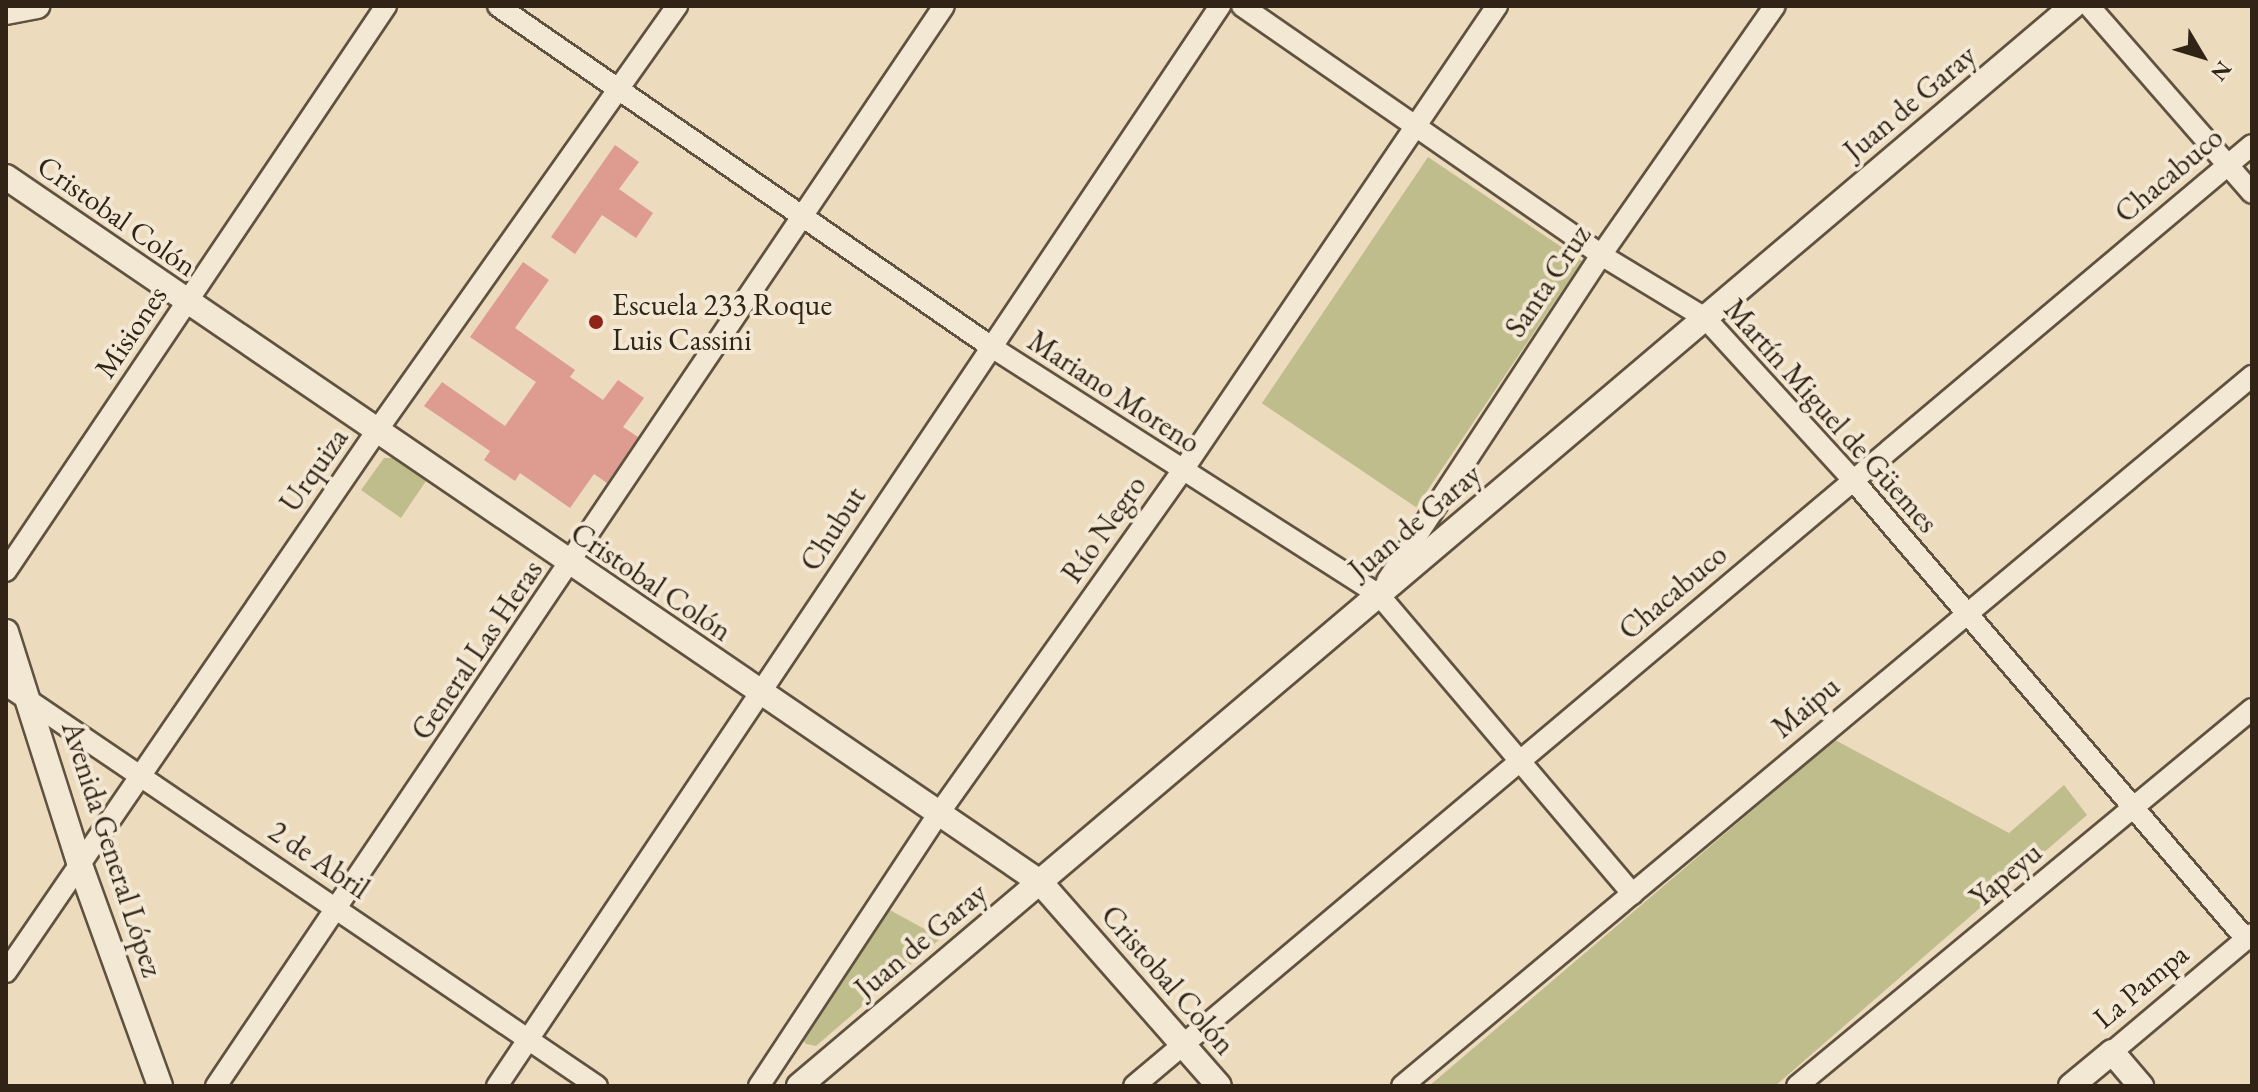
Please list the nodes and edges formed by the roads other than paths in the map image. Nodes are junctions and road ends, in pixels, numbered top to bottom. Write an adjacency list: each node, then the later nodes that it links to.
1 (37, 6): 12 (street)
2 (386, 6): 21 (street, Misiones)
3 (498, 6): 13 (street, Mariano Moreno)
4 (677, 6): 13 (street, Urquiza)
5 (944, 6): 19 (street, General Las Heras)
6 (1220, 6): 23 (street, Chubut)
7 (1242, 6): 14 (street, Martín Miguel de Güemes)
8 (1497, 6): 14 (street, Río Negro)
9 (1775, 6): 20 (street, Santa Cruz)
10 (2073, 6): 22 (street, Juan de Garay)
11 (2089, 6): 16 (street)
12 (6, 12)
13 (623, 90): 19 (street, Mariano Moreno); 25 (street, Urquiza)
14 (1414, 129): 20 (street, Martín Miguel de Güemes); 26 (street, Río Negro)
15 (2252, 145): 16 (street, Chacabuco)
16 (2229, 165): 18 (street); 27 (street, Chacabuco)
17 (6, 177): 21 (street, Cristobal Colón)
18 (2252, 193)
19 (803, 214): 23 (street, Mariano Moreno); 28 (street, General Las Heras)
20 (1601, 255): 22 (street, Martín Miguel de Güemes); 30 (street, Santa Cruz)
21 (186, 303): 25 (street, Cristobal Colón); 29 (street, Misiones)
22 (1705, 318): 27 (street, Martín Miguel de Güemes); 30 (street, Juan de Garay)
23 (990, 346): 26 (street, Mariano Moreno); 34 (street, Chubut)
24 (2252, 376): 31 (street, Maipu)
25 (376, 432): 28 (street, Cristobal Colón); 38 (street, Urquiza)
26 (1181, 473): 30 (street, Mariano Moreno); 40 (street, Río Negro)
27 (1852, 479): 31 (street, Martín Miguel de Güemes); 37 (street, Chacabuco)
28 (570, 566): 34 (street, Cristobal Colón); 44 (street, General Las Heras)
29 (6, 571)
30 (1379, 595): 37 (street, Mariano Moreno); 42 (street, Juan de Garay)
31 (1965, 611): 39 (street, Martín Miguel de Güemes); 43 (street, Maipu)
32 (6, 632): 35 (street, Avenida General López)
33 (6, 685): 35 (street, 2 de Abril)
34 (760, 695): 40 (street, Cristobal Colón); 47 (street, Chubut)
35 (29, 701): 38 (street, 2 de Abril); 41 (street, Avenida General López)
36 (2252, 709): 39 (street, Yapeyu)
37 (1520, 761): 43 (street, Mariano Moreno); 48 (street, Chacabuco)
38 (139, 775): 41 (street, Urquiza); 44 (street, 2 de Abril)
39 (2133, 808): 45 (street, Martín Miguel de Güemes); 59 (street, Yapeyu)
40 (937, 816): 42 (street, Cristobal Colón); 54 (street, Río Negro)
41 (79, 862): 46 (street, Urquiza); 50 (street, Avenida General López)
42 (1040, 882): 48 (street, Cristobal Colón); 55 (street, Juan de Garay)
43 (1633, 894): 58 (street, Maipu)
44 (337, 909): 47 (street, 2 de Abril); 51 (street, General Las Heras)
45 (2249, 937): 49 (street, La Pampa)
46 (6, 972)
47 (529, 1039): 52 (street, Chubut); 53 (street, 2 de Abril)
48 (1183, 1045): 56 (street, Chacabuco); 57 (street, Cristobal Colón)
49 (2112, 1052): 60 (street, La Pampa); 61 (street)
50 (160, 1086)
51 (216, 1086)
52 (497, 1086)
53 (597, 1086)
54 (759, 1086)
55 (799, 1086)
56 (1134, 1086)
57 (1219, 1086)
58 (1402, 1086)
59 (1797, 1086)
60 (2071, 1086)
61 (2141, 1086)

